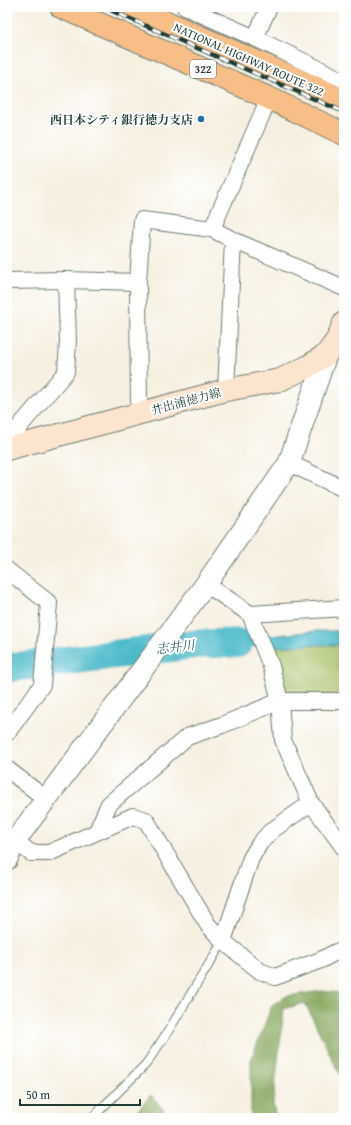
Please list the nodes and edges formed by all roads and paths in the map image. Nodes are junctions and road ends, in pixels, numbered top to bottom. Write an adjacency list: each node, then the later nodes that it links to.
1 (61, 7): 7 (highway, 322)
2 (132, 7): 8 (highway, NATIONAL HIGHWAY ROUTE 322 / 322)
3 (184, 7): 5 (street)
4 (270, 7): 5 (street)
5 (255, 38): 6 (street)
6 (344, 80)
7 (268, 98): 9 (highway, 322); 10 (street)
8 (344, 100)
9 (344, 134)
10 (212, 229): 11 (street); 14 (street)
11 (233, 240): 15 (street); 18 (street)
12 (66, 280): 13 (street); 14 (street); 20 (street)
13 (7, 281)
14 (138, 282): 19 (street)
15 (344, 288)
16 (344, 323): 17 (main road, 井出浦徳力線)
17 (326, 355): 18 (main road, 井出浦徳力線); 21 (street)
18 (226, 390): 19 (main road, 井出浦徳力線)
19 (139, 414): 20 (main road, 井出浦徳力線)
20 (9, 446)
21 (289, 463): 22 (street); 24 (street)
22 (344, 489)
23 (7, 570): 29 (street)
24 (206, 584): 26 (street); 31 (street)
25 (344, 608): 26 (street)
26 (250, 614): 28 (street)
27 (344, 700): 28 (street)
28 (280, 701): 32 (street); 33 (street)
29 (7, 733)
30 (7, 769): 31 (street)
31 (46, 799): 35 (street)
32 (311, 803): 34 (street); 36 (street)
33 (98, 831): 35 (street); 36 (street)
34 (344, 848)
35 (11, 850)
36 (223, 941): 37 (street); 38 (lane)
37 (344, 953)
38 (92, 1118)

